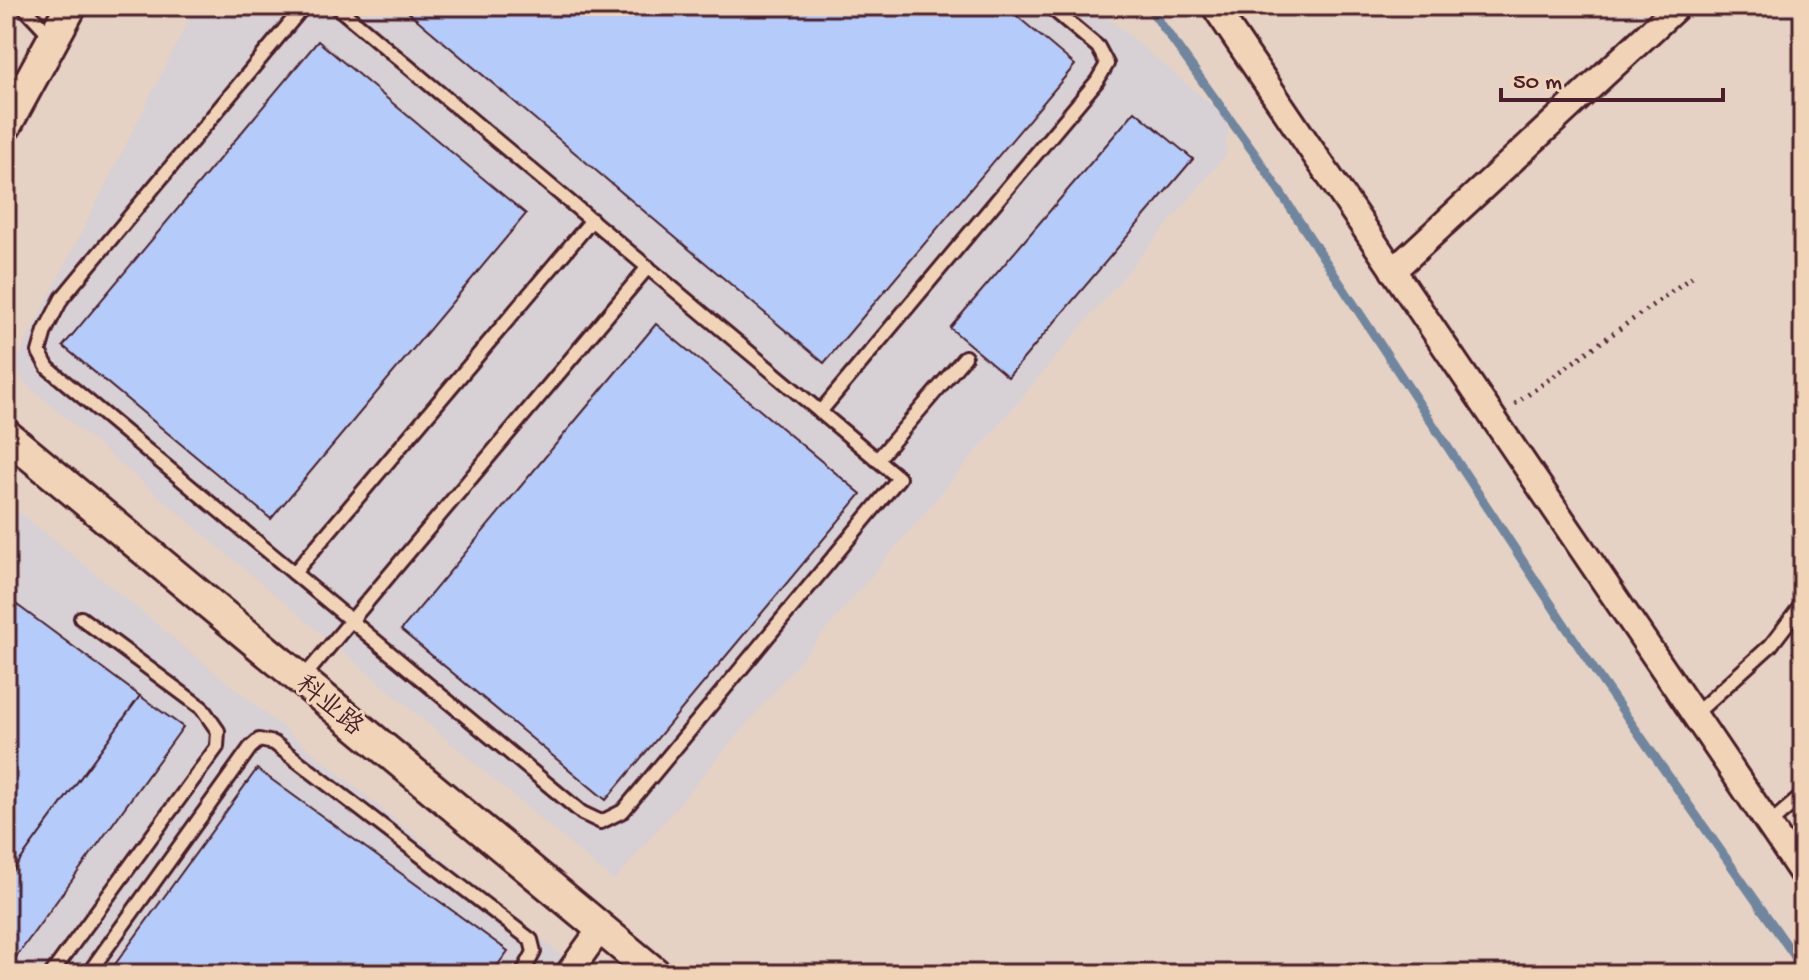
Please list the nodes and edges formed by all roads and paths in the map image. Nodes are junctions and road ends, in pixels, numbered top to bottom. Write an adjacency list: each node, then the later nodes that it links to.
1 (23, 6): 8 (lane)
2 (71, 6): 8 (street)
3 (304, 6): 19 (lane)
4 (336, 6): 10 (lane)
5 (1049, 6): 15 (lane)
6 (1214, 6): 12 (street)
7 (1678, 6): 12 (street)
8 (54, 39): 9 (street)
9 (6, 125)
10 (592, 220): 11 (lane); 19 (lane)
11 (648, 267): 15 (lane); 22 (lane)
12 (1393, 271): 16 (street)
13 (1693, 276): 16 (path)
14 (965, 357): 18 (lane)
15 (820, 412): 18 (lane)
16 (1494, 418): 24 (street)
17 (6, 435): 23 (street, 科业路)
18 (877, 460): 22 (lane)
19 (294, 573): 22 (lane)
20 (1803, 603): 24 (lane)
21 (81, 618): 29 (lane)
22 (351, 621): 23 (lane)
23 (302, 680): 28 (street, 科业路)
24 (1694, 715): 26 (street)
25 (1803, 795): 26 (lane)
26 (1769, 824): 27 (street)
27 (1803, 875)
28 (601, 928): 32 (street); 33 (street, 科业路)
29 (51, 974)
30 (88, 974): 31 (lane)
31 (522, 974)
32 (568, 974)
33 (656, 974)

